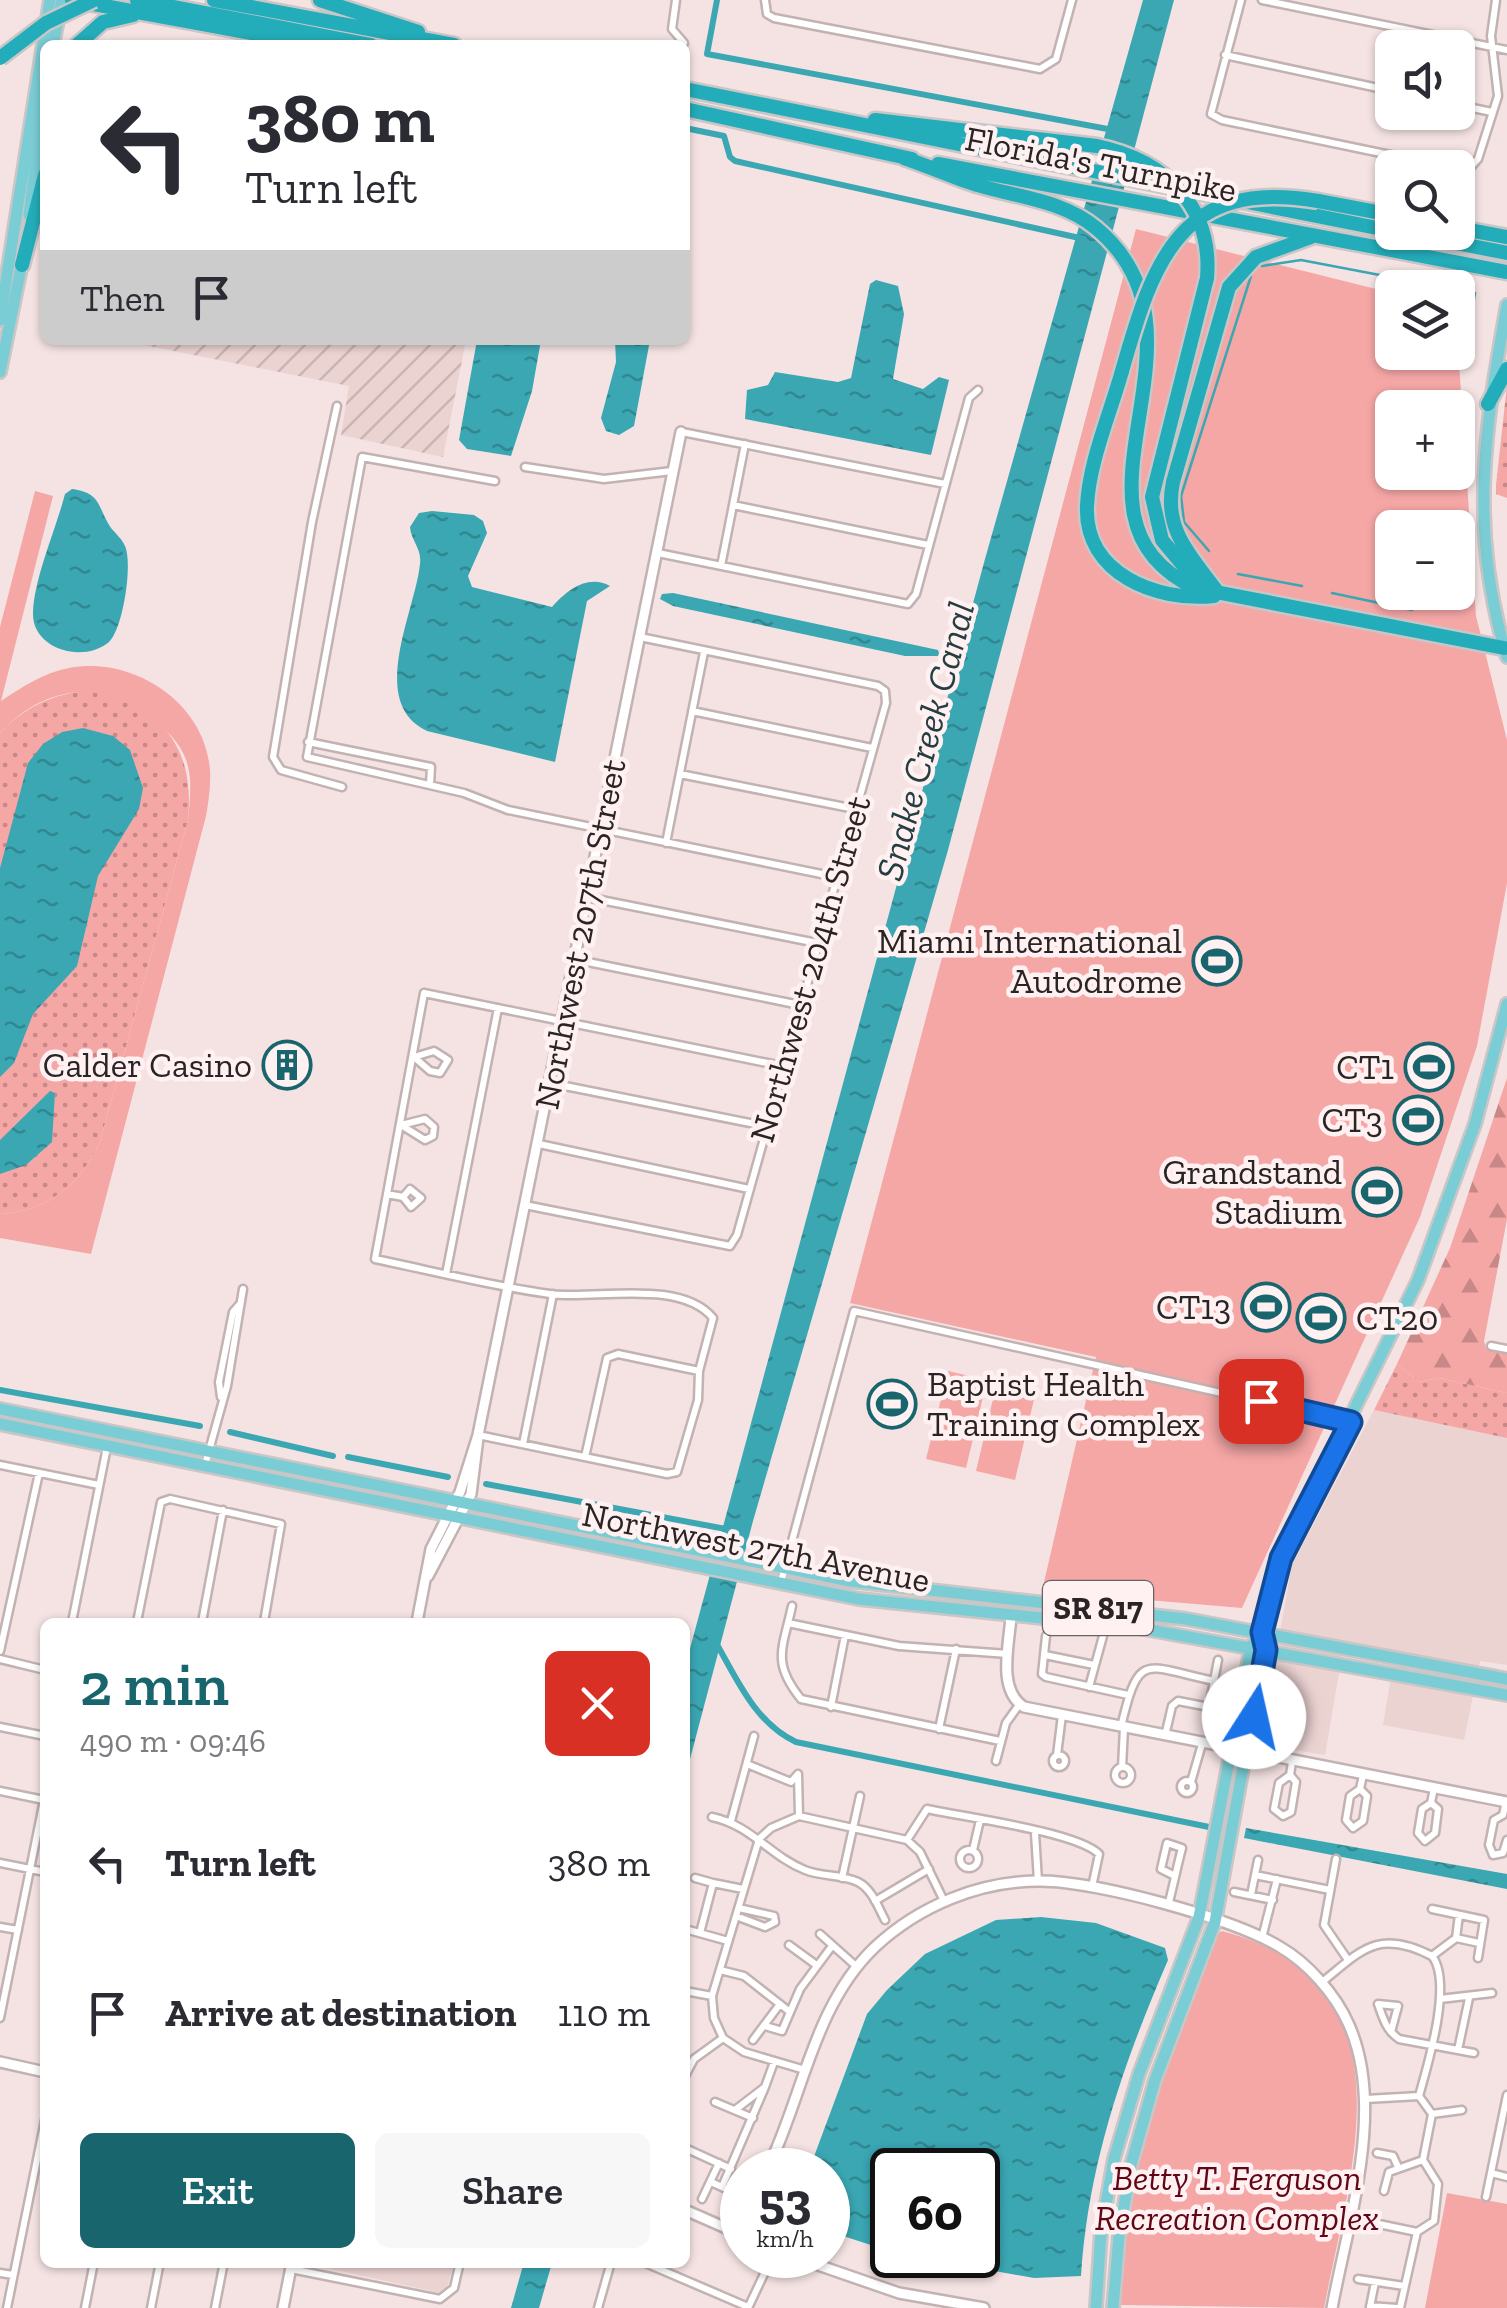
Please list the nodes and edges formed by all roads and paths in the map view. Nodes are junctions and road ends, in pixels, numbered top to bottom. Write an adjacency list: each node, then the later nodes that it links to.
1 (94, 0): 23 (highway, bridge)
2 (214, 0): 17 (highway)
3 (320, 0): 18 (highway)
4 (676, 0): 19 (street)
5 (765, 0): 6 (street)
6 (1072, 0)
7 (1241, 0): 22 (street)
8 (1262, 0): 20 (street)
9 (1496, 0): 20 (street)
10 (59, 1): 11 (highway); 12 (main road); 13 (main road)
11 (140, 7): 14 (highway); 15 (highway); 16 (highway)
12 (52, 40)
13 (54, 40)
14 (83, 40)
15 (293, 40)
16 (340, 40)
17 (427, 40)
18 (438, 40)
19 (681, 40)
20 (1494, 46): 21 (street); 30 (street)
21 (1507, 50)
22 (1225, 55): 24 (street); 32 (street)
23 (0, 58)
24 (1375, 87)
25 (690, 90): 27 (highway, Florida's Turnpike)
26 (40, 104): 45 (main road)
27 (784, 108): 37 (highway, Florida's Turnpike); 61 (highway, bridge)
28 (1475, 108): 30 (street)
29 (690, 109): 33 (highway, Florida's Turnpike)
30 (1492, 112): 34 (street)
31 (40, 128): 42 (main road)
32 (1375, 152)
33 (904, 158): 39 (highway, Florida's Turnpike); 61 (highway)
34 (1475, 160)
35 (40, 194): 42 (highway)
36 (1375, 213): 62 (highway, bridge)
37 (1375, 228)
38 (1475, 234): 41 (highway)
39 (1316, 236): 43 (highway, Florida's Turnpike); 61 (highway)
40 (1475, 241): 41 (highway)
41 (1500, 244)
42 (22, 265): 47 (main road)
43 (1507, 272)
44 (1507, 305): 49 (main road)
45 (1, 315)
46 (1507, 369): 49 (highway)
47 (0, 372)
48 (978, 390): 56 (street)
49 (1488, 404): 65 (main road)
50 (337, 406): 71 (street)
51 (682, 432): 52 (street); 54 (street, Northwest 207th Street)
52 (745, 444): 56 (street); 57 (street)
53 (525, 467): 54 (street)
54 (674, 471): 59 (street, Northwest 207th Street)
55 (495, 482): 67 (street)
56 (945, 484): 58 (street)
57 (733, 505): 58 (street); 60 (street)
58 (928, 545): 60 (street)
59 (658, 553): 60 (street); 63 (street, Northwest 207th Street)
60 (720, 566)
61 (1216, 590): 62 (highway)
62 (1234, 594): 65 (highway)
63 (640, 637): 64 (street); 73 (street, Northwest 207th Street)
64 (704, 652): 66 (street); 68 (street, Northwest 204th Street)
65 (1506, 653)
66 (692, 712): 68 (street); 69 (street)
67 (308, 742): 70 (street); 70 (street)
68 (872, 748): 72 (street, Northwest 204th Street)
69 (680, 774): 72 (street); 74 (street)
70 (430, 785): 73 (street)
71 (342, 787)
72 (854, 809): 75 (street, Northwest 204th Street)
73 (600, 830): 74 (street); 76 (street, Northwest 207th Street)
74 (666, 843): 75 (street)
75 (836, 877): 77 (street, Northwest 204th Street)
76 (586, 898): 77 (street); 78 (street, Northwest 207th Street)
77 (817, 943): 80 (street, Northwest 204th Street)
78 (573, 959): 80 (street); 82 (street, Northwest 207th Street)
79 (1507, 1004): 101 (main road)
80 (800, 1005): 84 (street, Northwest 204th Street)
81 (498, 1008): 82 (street); 83 (street); 93 (street)
82 (562, 1020): 84 (street); 85 (street, Northwest 207th Street)
83 (414, 1056): 83 (street); 86 (street)
84 (782, 1066): 87 (street, Northwest 204th Street)
85 (550, 1082): 87 (street); 88 (street, Northwest 207th Street)
86 (400, 1125): 86 (street); 90 (street)
87 (765, 1126): 89 (street, Northwest 204th Street)
88 (539, 1144): 89 (street); 92 (street, Northwest 207th Street)
89 (749, 1188): 92 (street, Northwest 204th Street)
90 (387, 1194): 91 (street); 93 (street)
91 (403, 1197)
92 (525, 1205): 94 (street, Northwest 207th Street)
93 (446, 1274): 94 (street)
94 (508, 1286): 96 (street); 104 (street, Northwest 207th Street)
95 (243, 1289): 108 (street)
96 (553, 1294): 99 (street); 105 (street)
97 (1491, 1346): 98 (street)
98 (1507, 1350)
99 (699, 1371): 107 (street); 107 (street)
100 (0, 1409): 102 (main road); 103 (main road, Northwest 27th Avenue / SR 817)
101 (1351, 1422): 117 (street); 131 (main road)
102 (6, 1425): 106 (main road, Northwest 27th Avenue / SR 817)
103 (110, 1431): 106 (street); 108 (main road, Northwest 27th Avenue / SR 817)
104 (478, 1435): 105 (street); 114 (street, Northwest 207th Street)
105 (523, 1444): 107 (street)
106 (107, 1445): 108 (main road, Northwest 27th Avenue / SR 817); 112 (street)
107 (585, 1457)
108 (207, 1458): 111 (main road, Northwest 27th Avenue / SR 817); 113 (main road, Northwest 27th Avenue / SR 817)
109 (0, 1464): 110 (street)
110 (39, 1472): 112 (street); 139 (street)
111 (338, 1477): 113 (main road); 114 (main road, Northwest 27th Avenue / SR 817)
112 (99, 1485): 124 (street)
113 (335, 1491): 116 (main road, Northwest 27th Avenue / SR 817)
114 (461, 1501): 116 (street, Northwest 207th Street); 117 (main road, Northwest 27th Avenue / SR 817)
115 (224, 1510): 125 (street); 126 (street); 127 (street)
116 (452, 1516): 118 (main road, Northwest 27th Avenue / SR 817); 128 (street, Northwest 207th Street)
117 (784, 1568): 118 (street); 119 (main road, Northwest 27th Avenue / SR 817)
118 (780, 1584): 122 (main road, Northwest 27th Avenue / SR 817)
119 (934, 1594): 121 (main road, Northwest 27th Avenue / SR 817); 122 (main road)
120 (792, 1606): 129 (street)
121 (1096, 1608): 130 (main road); 131 (main road, Northwest 27th Avenue / SR 817)
122 (930, 1610): 123 (main road, Northwest 27th Avenue / SR 817)
123 (1011, 1617): 130 (main road, Northwest 27th Avenue / SR 817); 138 (street)
124 (73, 1618)
125 (138, 1618)
126 (203, 1618)
127 (265, 1618)
128 (419, 1618)
129 (788, 1623): 132 (street); 152 (street)
130 (1094, 1624): 135 (main road, Northwest 27th Avenue / SR 817)
131 (1262, 1632): 135 (main road); 137 (main road); 144 (main road, Northwest 27th Avenue / SR 817)
132 (845, 1635): 136 (street); 152 (street)
133 (1046, 1636): 140 (street)
134 (1103, 1636): 142 (street)
135 (1251, 1647): 137 (main road, Northwest 27th Avenue / SR 817); 162 (main road)
136 (956, 1649): 138 (street); 156 (street)
137 (1266, 1650): 147 (main road, Northwest 27th Avenue / SR 817); 163 (main road)
138 (1009, 1654): 151 (street)
139 (0, 1655): 143 (street)
140 (1044, 1656): 142 (street); 148 (street)
141 (1218, 1660): 146 (street)
142 (1094, 1665): 148 (street)
143 (40, 1668)
144 (1470, 1672): 145 (main road, Northwest 27th Avenue / SR 817); 147 (main road)
145 (1507, 1679)
146 (1214, 1681): 150 (street); 159 (street)
147 (1438, 1682): 149 (main road, Northwest 27th Avenue / SR 817)
148 (1089, 1687): 150 (street)
149 (1507, 1695)
150 (1128, 1696): 155 (street)
151 (1019, 1705): 153 (street); 160 (street)
152 (830, 1707): 156 (street)
153 (1062, 1715): 155 (street); 164 (street)
154 (0, 1728): 157 (street)
155 (1123, 1728): 159 (street); 168 (street)
156 (939, 1729): 160 (street)
157 (40, 1735)
158 (754, 1736): 167 (street)
159 (1165, 1736): 161 (street)
160 (1000, 1742): 165 (street)
161 (1202, 1744): 162 (street); 171 (street)
162 (1232, 1750): 163 (street); 216 (main road)
163 (1248, 1754): 166 (street); 218 (main road)
164 (1057, 1755)
165 (996, 1761)
166 (1292, 1762): 169 (street); 170 (street)
167 (747, 1764): 179 (street); 184 (street)
168 (1122, 1767)
169 (1290, 1775): 169 (street)
170 (1363, 1775): 172 (street); 173 (street)
171 (1191, 1782)
172 (1434, 1788): 177 (street); 178 (street)
173 (1360, 1789): 173 (street)
174 (0, 1791): 175 (street)
175 (40, 1796)
176 (860, 1796): 185 (street)
177 (1506, 1802): 180 (street)
178 (1432, 1803): 178 (street)
179 (799, 1816): 185 (street); 187 (street)
180 (1505, 1816): 189 (street)
181 (712, 1817): 184 (street)
182 (40, 1818): 194 (street)
183 (980, 1820): 186 (street); 188 (street); 190 (street)
184 (731, 1821): 187 (street)
185 (853, 1826): 188 (street); 200 (street)
186 (1035, 1833): 202 (street); 204 (street)
187 (759, 1839): 200 (street); 205 (street)
188 (907, 1840): 195 (street)
189 (1507, 1840)
190 (973, 1850)
191 (1258, 1860): 197 (street)
192 (1336, 1860): 206 (street)
193 (0, 1863): 194 (street)
194 (30, 1869): 196 (street); 220 (street)
195 (929, 1869): 210 (street); 211 (street)
196 (40, 1871)
197 (1255, 1875): 201 (street); 208 (street)
198 (1175, 1876): 198 (street); 212 (street)
199 (695, 1878): 203 (street)
200 (842, 1878): 210 (street)
201 (1277, 1880): 206 (street); 209 (street)
202 (1038, 1881): 204 (street); 211 (street)
203 (713, 1883): 205 (street); 222 (street)
204 (1092, 1887): 212 (street)
205 (743, 1889): 214 (street)
206 (1330, 1890): 232 (street)
207 (1234, 1892): 208 (street)
208 (1251, 1896): 209 (street)
209 (1272, 1900): 225 (street)
210 (875, 1902): 217 (street)
211 (944, 1902): 234 (street)
212 (1168, 1908): 216 (street)
213 (1432, 1909): 215 (street)
214 (738, 1912): 214 (street); 226 (street)
215 (1459, 1915): 224 (street); 227 (street)
216 (1199, 1917): 218 (street); 313 (main road)
217 (884, 1920)
218 (1214, 1922): 225 (street); 314 (main road)
219 (0, 1926): 220 (street)
220 (18, 1930): 240 (street)
221 (690, 1930): 222 (street)
222 (700, 1933): 226 (street)
223 (820, 1934): 229 (street)
224 (1456, 1938): 227 (street); 230 (street)
225 (1262, 1939): 236 (street)
226 (728, 1941): 235 (street)
227 (1480, 1943): 231 (street)
228 (789, 1945): 233 (street)
229 (832, 1946): 233 (street); 234 (street)
230 (1432, 1956): 232 (street); 242 (street)
231 (1478, 1958)
232 (1348, 1960): 236 (street)
233 (816, 1964): 244 (street)
234 (858, 1967): 258 (street)
235 (720, 1970): 239 (street); 243 (street)
236 (1320, 1983): 263 (street)
237 (690, 1992): 239 (street)
238 (1492, 1993): 241 (street)
239 (712, 1996): 248 (street)
240 (2, 1998): 245 (street)
241 (1468, 1998): 242 (street); 251 (street)
242 (1440, 1999): 250 (street)
243 (780, 2004): 244 (street); 246 (street)
244 (790, 2012): 246 (street)
245 (0, 2018)
246 (765, 2026): 249 (street)
247 (1391, 2032): 247 (street); 250 (street)
248 (723, 2038): 254 (street); 256 (street)
249 (753, 2040)
250 (1430, 2044): 251 (street); 262 (street)
251 (1458, 2050): 252 (street)
252 (1474, 2054)
253 (690, 2058): 254 (street)
254 (694, 2059): 257 (street)
255 (0, 2062): 259 (street)
256 (774, 2062): 258 (street); 260 (street)
257 (690, 2067)
258 (806, 2070): 270 (street)
259 (40, 2071)
260 (765, 2087): 265 (street); 268 (street)
261 (1507, 2095): 277 (street)
262 (1419, 2096): 263 (street); 267 (street)
263 (1366, 2099): 285 (street)
264 (715, 2102): 265 (street)
265 (734, 2110): 268 (street)
266 (1462, 2110): 267 (street)
267 (1432, 2114): 274 (street)
268 (753, 2118): 269 (street)
269 (740, 2148)
270 (776, 2148)
271 (690, 2150): 275 (street)
272 (40, 2151): 297 (street)
273 (1377, 2153): 276 (street)
274 (1423, 2160): 276 (street); 287 (street)
275 (719, 2163): 279 (street)
276 (1398, 2167): 281 (street)
277 (1491, 2173): 278 (street); 282 (street)
278 (1507, 2176)
279 (710, 2182): 280 (street); 283 (street)
280 (720, 2186)
281 (1384, 2191)
282 (1486, 2197)
283 (702, 2199)
284 (690, 2212): 286 (street)
285 (1348, 2218): 287 (street); 315 (street)
286 (720, 2226)
287 (1417, 2232): 302 (street)
288 (93, 2268): 306 (street)
289 (159, 2268): 307 (street)
290 (223, 2268): 308 (street)
291 (292, 2268): 309 (street)
292 (302, 2268): 293 (street)
293 (459, 2268)
294 (609, 2268): 310 (street)
295 (658, 2268): 311 (street)
296 (0, 2272): 297 (street)
297 (13, 2275): 305 (street)
298 (762, 2278): 311 (street)
299 (848, 2278): 303 (street)
300 (1358, 2279): 301 (street)
301 (1375, 2282): 302 (street); 304 (street)
302 (1404, 2286): 316 (street)
303 (934, 2304): 312 (street)
304 (1370, 2307): 316 (street)
305 (7, 2308)
306 (84, 2308)
307 (151, 2308)
308 (215, 2308)
309 (283, 2308)
310 (598, 2308)
311 (748, 2308)
312 (984, 2308)
313 (1096, 2308)
314 (1113, 2308)
315 (1332, 2308)
316 (1398, 2308)

